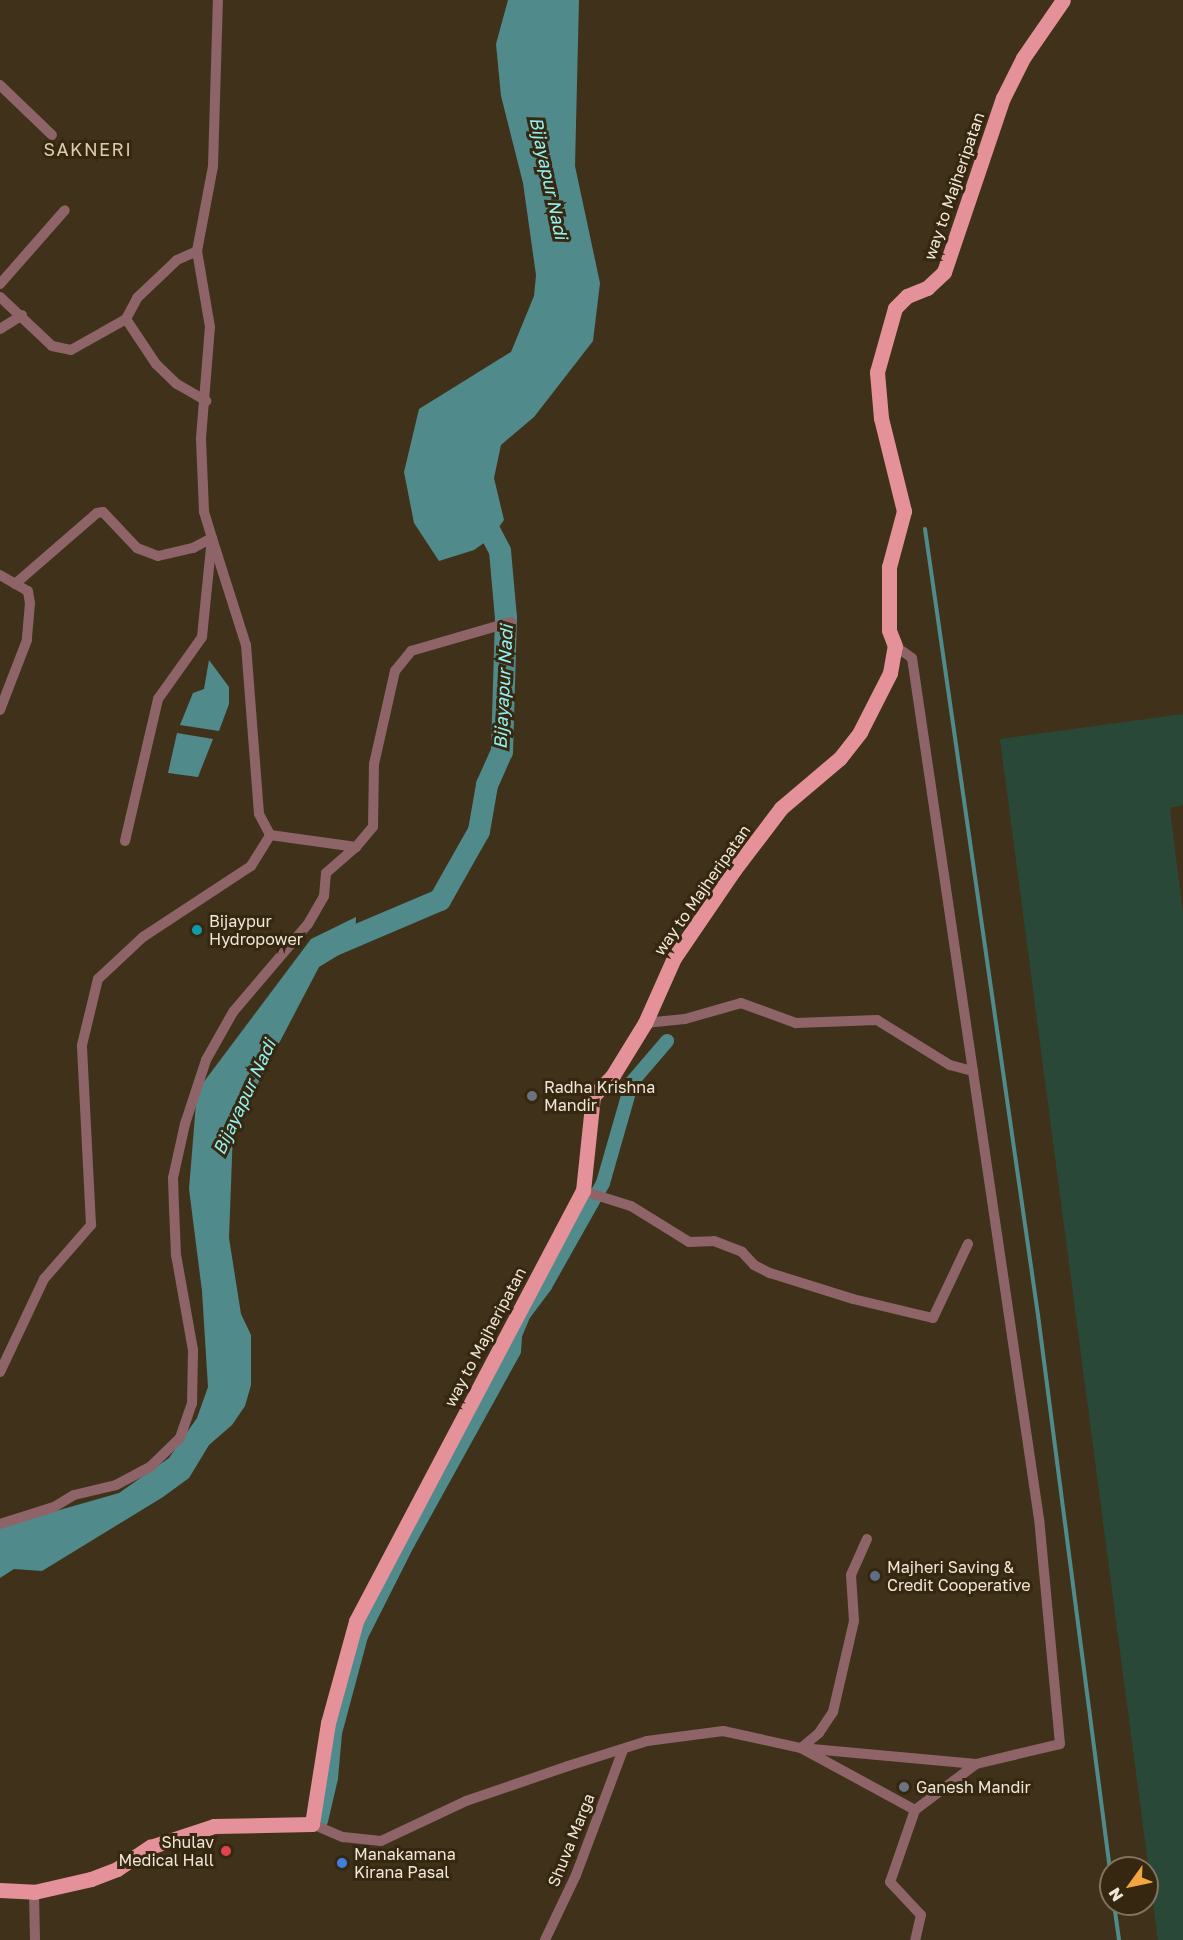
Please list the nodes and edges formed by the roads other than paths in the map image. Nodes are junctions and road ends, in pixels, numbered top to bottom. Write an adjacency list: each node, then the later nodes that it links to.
1 (218, 0): 6 (street)
2 (1063, 0): 17 (main road, way to Majheripatan)
3 (0, 85): 4 (street)
4 (51, 135)
5 (65, 210): 7 (street)
6 (197, 251): 10 (street); 12 (street)
7 (0, 284)
8 (0, 297): 9 (street)
9 (22, 315): 10 (street); 11 (street)
10 (126, 319): 12 (street)
11 (0, 329)
12 (206, 401): 13 (street)
13 (213, 538): 15 (street); 19 (street); 20 (street)
14 (0, 574): 15 (street)
15 (15, 584): 18 (street)
16 (506, 623): 21 (street)
17 (895, 646): 22 (main road, way to Majheripatan); 23 (street)
18 (0, 710)
19 (270, 835): 21 (street); 26 (street)
20 (125, 841)
21 (356, 847): 27 (street)
22 (645, 1023): 23 (street); 24 (main road, way to Majheripatan)
23 (973, 1071): 31 (street)
24 (583, 1191): 25 (street); 33 (main road, way to Majheripatan)
25 (968, 1244)
26 (0, 1372)
27 (0, 1524)
28 (867, 1539): 29 (street)
29 (801, 1748): 30 (street); 31 (street); 32 (street)
30 (623, 1750): 33 (street); 37 (street, Shuva Marga)
31 (976, 1764): 32 (street)
32 (915, 1810): 38 (street)
33 (312, 1824): 35 (main road)
34 (0, 1890): 35 (main road)
35 (34, 1892): 36 (street)
36 (35, 1940)
37 (545, 1940)
38 (915, 1940)

